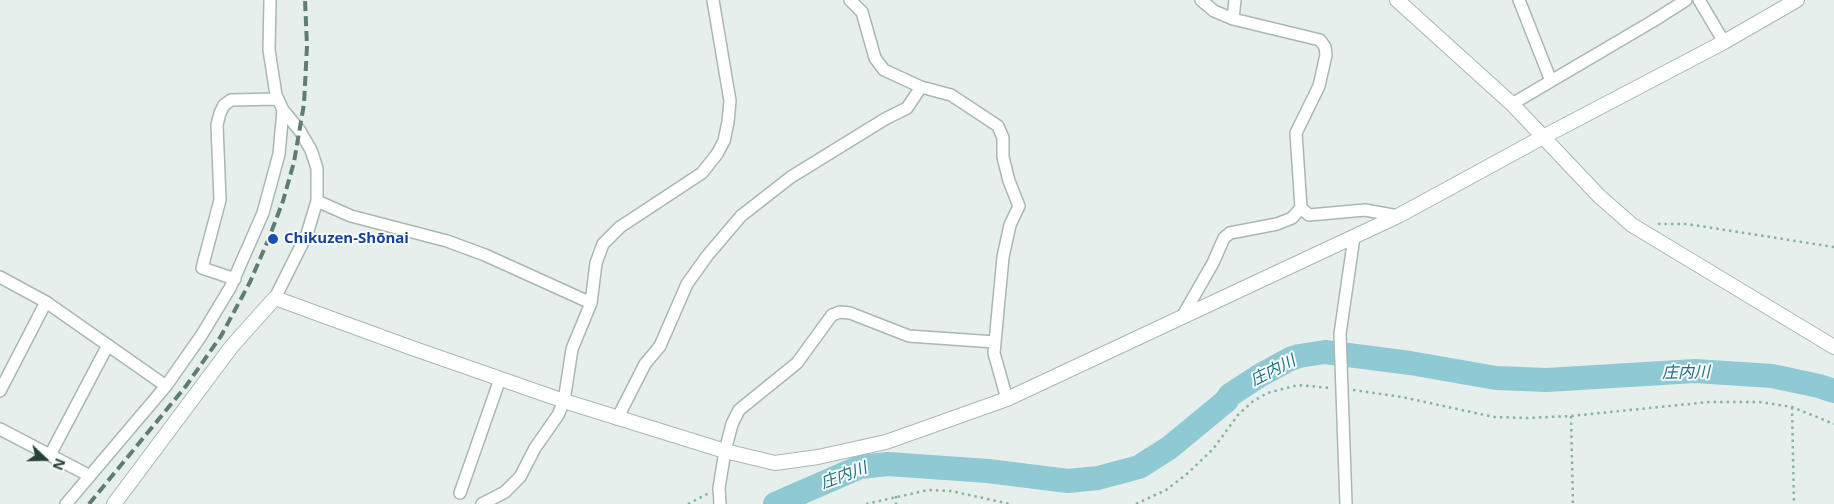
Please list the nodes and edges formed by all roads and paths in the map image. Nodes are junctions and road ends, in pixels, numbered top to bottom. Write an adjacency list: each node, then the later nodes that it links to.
1 (270, 0): 15 (street)
2 (713, 0): 29 (street)
3 (850, 0): 14 (street)
4 (1201, 0): 11 (street)
5 (1235, 0): 11 (street)
6 (1397, 0): 16 (street)
7 (1519, 0): 13 (street)
8 (1686, 0): 13 (street)
9 (1699, 0): 12 (street)
10 (1797, 0): 12 (street)
11 (1232, 19): 20 (street)
12 (1724, 42): 18 (street)
13 (1551, 81): 16 (street)
14 (922, 87): 31 (street); 42 (street)
15 (278, 99): 17 (street); 26 (street)
16 (1512, 104): 18 (street)
17 (283, 110): 19 (street); 26 (street)
18 (1543, 137): 21 (street); 22 (street)
19 (317, 201): 27 (street); 29 (street)
20 (1301, 208): 21 (street); 30 (street)
21 (1398, 216): 23 (street)
22 (1632, 224): 24 (path); 33 (street)
23 (1354, 236): 30 (street); 36 (street)
24 (1834, 247)
25 (0, 277): 28 (street)
26 (234, 278): 35 (street)
27 (275, 298): 34 (street); 52 (street)
28 (46, 302): 32 (street); 37 (street)
29 (591, 303): 39 (street)
30 (1182, 316): 38 (street)
31 (995, 342): 38 (street); 45 (street)
32 (108, 345): 35 (street); 46 (street)
33 (1834, 347)
34 (500, 379): 39 (street); 49 (street)
35 (166, 386): 47 (street)
36 (1343, 387): 41 (path); 59 (path); 60 (street)
37 (0, 391)
38 (1007, 399): 45 (street)
39 (564, 401): 42 (street); 53 (street)
40 (1792, 407): 41 (path); 43 (path); 62 (path)
41 (1571, 416): 61 (path)
42 (617, 419): 45 (street)
43 (1834, 424)
44 (0, 429): 46 (street)
45 (725, 451): 48 (street)
46 (50, 455): 47 (street)
47 (90, 476): 51 (street)
48 (719, 488): 54 (path); 55 (street)
49 (460, 493)
50 (896, 496): 56 (path); 57 (path); 58 (path)
51 (66, 504)
52 (114, 504)
53 (482, 504)
54 (688, 504)
55 (720, 504)
56 (866, 504)
57 (896, 504)
58 (1010, 504)
59 (1136, 504)
60 (1346, 504)
61 (1573, 504)
62 (1794, 504)

